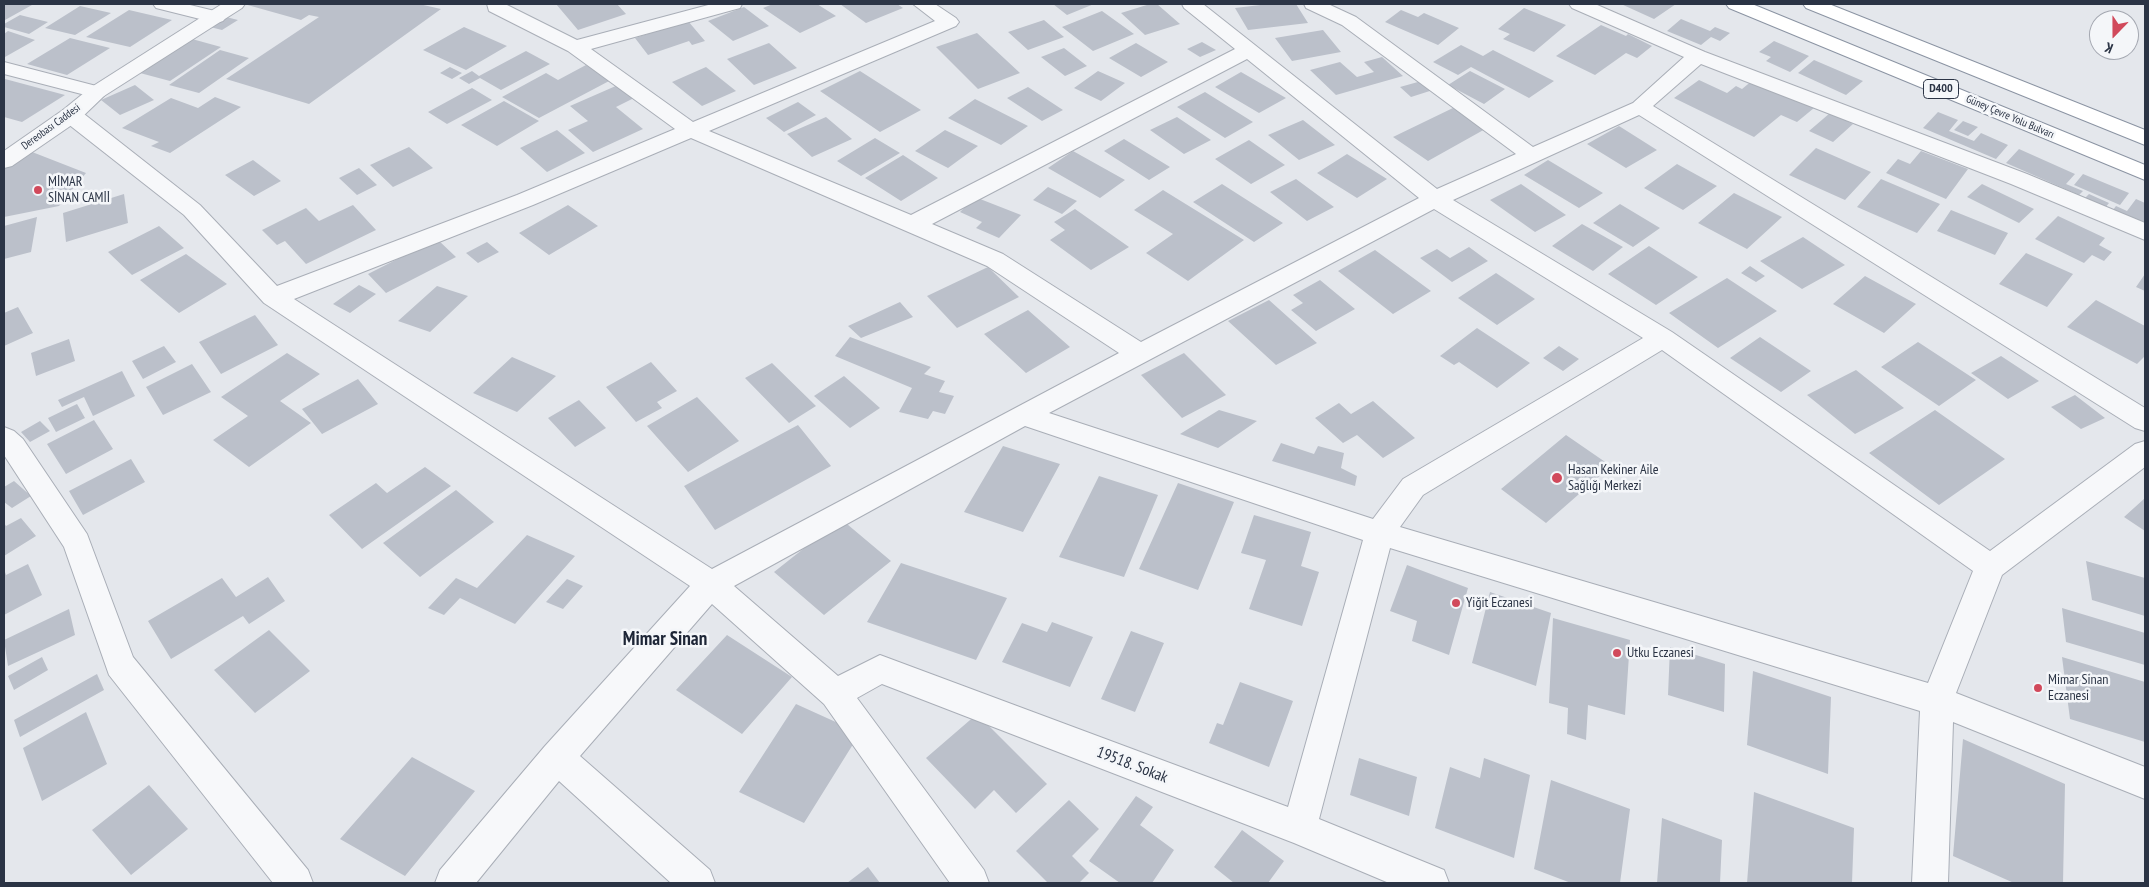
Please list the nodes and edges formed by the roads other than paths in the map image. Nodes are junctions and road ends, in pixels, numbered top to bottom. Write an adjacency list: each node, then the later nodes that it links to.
1 (163, 4): 11 (street)
2 (235, 4): 11 (street, Dereobası Caddesi)
3 (496, 4): 12 (street)
4 (733, 4): 12 (street)
5 (923, 4): 19 (street)
6 (1192, 4): 13 (street)
7 (1313, 4): 21 (street)
8 (1579, 4): 14 (street)
9 (1736, 4): 23 (highway, Güney Çevre Yolu Bulvarı / D400)
10 (1813, 4): 20 (highway, D400)
11 (216, 17): 16 (street, Dereobası Caddesi)
12 (576, 48): 19 (street)
13 (1249, 50): 24 (street); 25 (street)
14 (1698, 56): 17 (street); 26 (street)
15 (4, 68): 16 (street)
16 (97, 92): 18 (street, Dereobası Caddesi)
17 (1640, 107): 21 (street); 31 (street)
18 (71, 115): 22 (street, Dereobası Caddesi); 27 (street)
19 (692, 131): 25 (street); 27 (street)
20 (2145, 138)
21 (1532, 156): 24 (street)
22 (4, 161)
23 (2145, 173)
24 (1435, 199): 28 (street); 29 (street)
25 (911, 225): 29 (street)
26 (2145, 232)
27 (273, 297): 36 (street)
28 (1663, 338): 34 (street); 35 (street)
29 (1140, 354): 30 (street)
30 (1023, 415): 34 (street); 36 (street)
31 (2145, 421)
32 (4, 438): 42 (street)
33 (2145, 452): 35 (street)
34 (1378, 533): 38 (street); 41 (street)
35 (1990, 567): 38 (street)
36 (711, 584): 37 (street); 39 (street)
37 (835, 694): 41 (street, 19518. Sokak); 45 (street)
38 (1937, 701): 40 (street); 47 (street)
39 (558, 757): 43 (street); 44 (street)
40 (2145, 782)
41 (1299, 828): 46 (street, 19518. Sokak)
42 (295, 883)
43 (453, 883)
44 (697, 883)
45 (972, 883)
46 (1431, 883)
47 (1930, 883)

